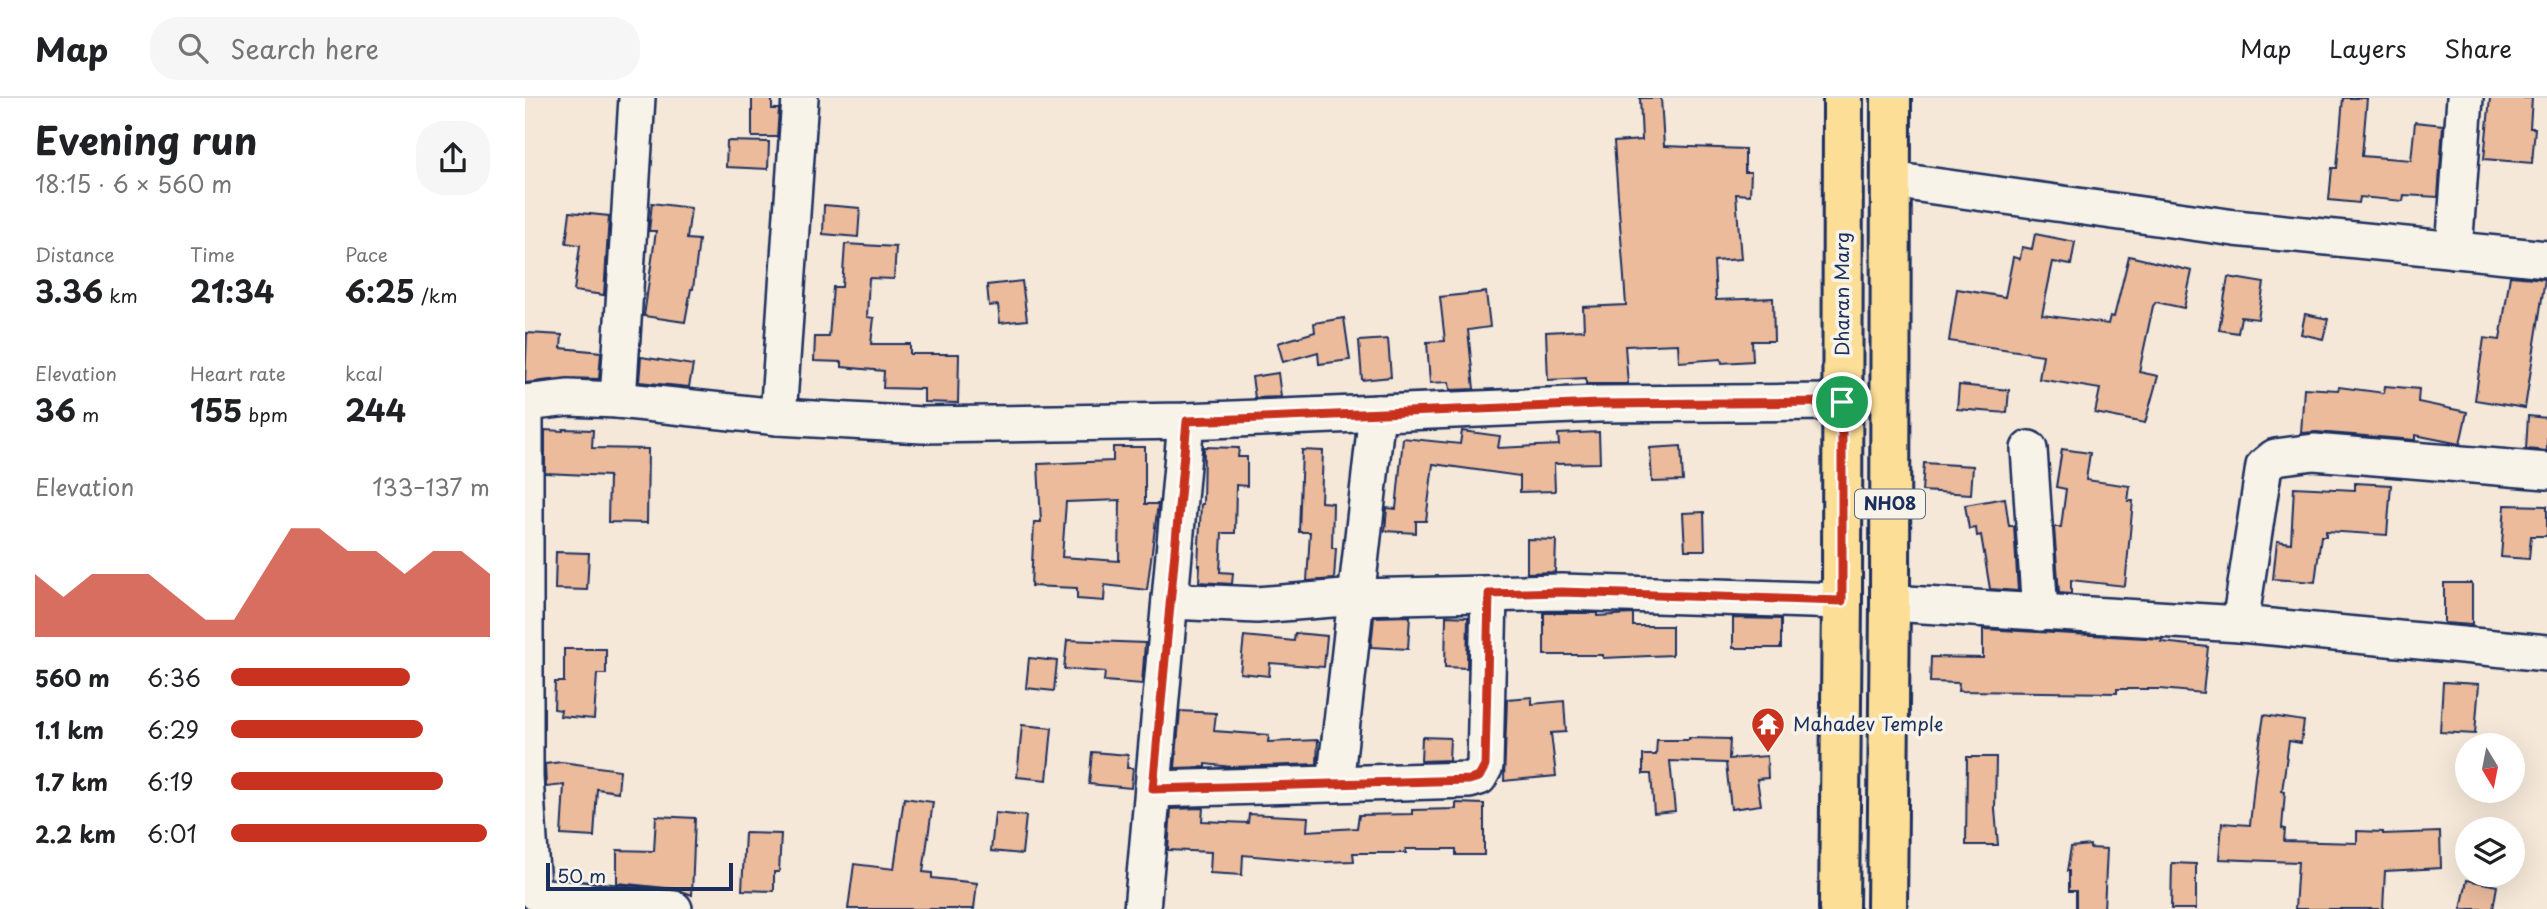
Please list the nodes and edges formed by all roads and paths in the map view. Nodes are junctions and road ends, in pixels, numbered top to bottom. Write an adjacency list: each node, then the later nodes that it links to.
1 (637, 98): 9 (street)
2 (800, 98): 13 (street)
3 (1843, 98): 10 (main road, Dharan Marg / NH08)
4 (1891, 98): 6 (main road, NH08)
5 (2465, 98): 7 (street)
6 (1891, 180): 7 (street); 21 (main road, NH08)
7 (2454, 250): 8 (street)
8 (2547, 259)
9 (618, 400): 11 (street); 13 (street)
10 (1842, 402): 12 (street); 20 (main road, Dharan Marg / NH08)
11 (525, 403): 27 (street)
12 (1377, 413): 14 (street); 18 (street)
13 (778, 417): 14 (street)
14 (1187, 421): 19 (street)
15 (2029, 449): 22 (street)
16 (2547, 471): 23 (street)
17 (1489, 594): 18 (street); 20 (street); 25 (street)
18 (1357, 597): 19 (street); 25 (street)
19 (1170, 601): 26 (street)
20 (1842, 601): 29 (main road, Dharan Marg / NH08)
21 (1890, 603): 22 (street); 30 (main road, NH08)
22 (2040, 612): 23 (street)
23 (2240, 624): 24 (street)
24 (2547, 653)
25 (1335, 783): 26 (street)
26 (1153, 789): 28 (street)
27 (674, 909)
28 (1142, 909)
29 (1839, 909)
30 (1887, 909)

